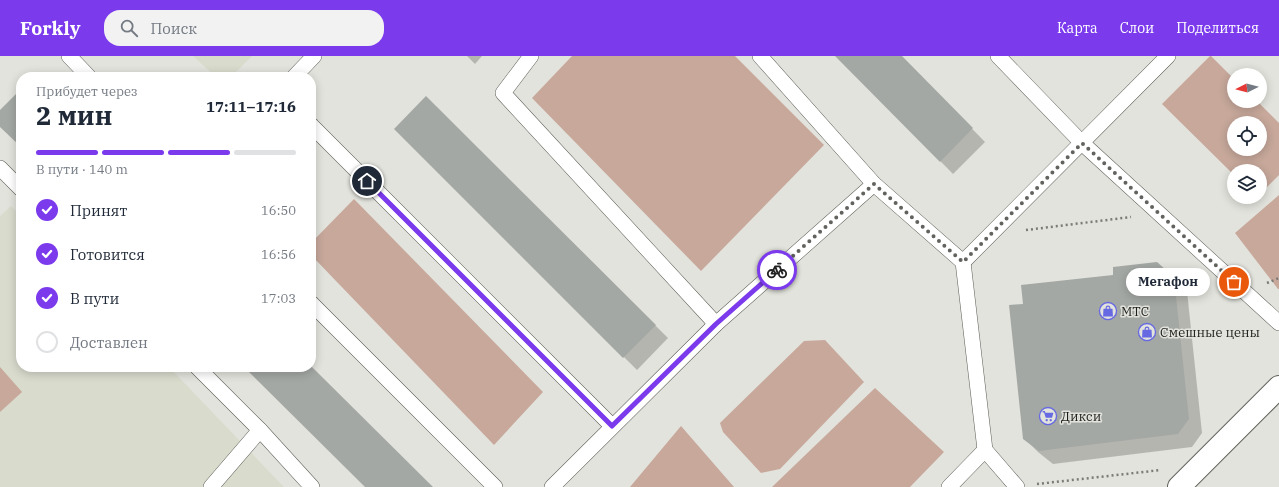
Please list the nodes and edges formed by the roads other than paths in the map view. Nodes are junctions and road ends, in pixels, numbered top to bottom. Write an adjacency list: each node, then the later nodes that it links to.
1 (69, 56): 7 (lane)
2 (314, 56): 8 (lane)
3 (531, 56): 17 (lane)
4 (760, 56): 13 (lane)
5 (998, 56): 10 (lane)
6 (1168, 56): 10 (lane)
7 (84, 72)
8 (299, 72)
9 (316, 130): 20 (lane)
10 (1082, 143): 14 (lane); 16 (lane)
11 (0, 168): 12 (lane)
12 (16, 184)
13 (874, 184): 14 (lane); 17 (lane)
14 (963, 262): 22 (lane)
15 (316, 308): 25 (lane)
16 (1279, 323)
17 (716, 324): 20 (lane)
18 (202, 372): 21 (lane)
19 (1279, 387): 29 (street)
20 (612, 426): 26 (lane)
21 (260, 430): 23 (lane); 24 (lane)
22 (985, 450): 27 (lane); 28 (lane)
23 (211, 487)
24 (312, 487)
25 (495, 487)
26 (552, 487)
27 (949, 487)
28 (1017, 487)
29 (1179, 487)

